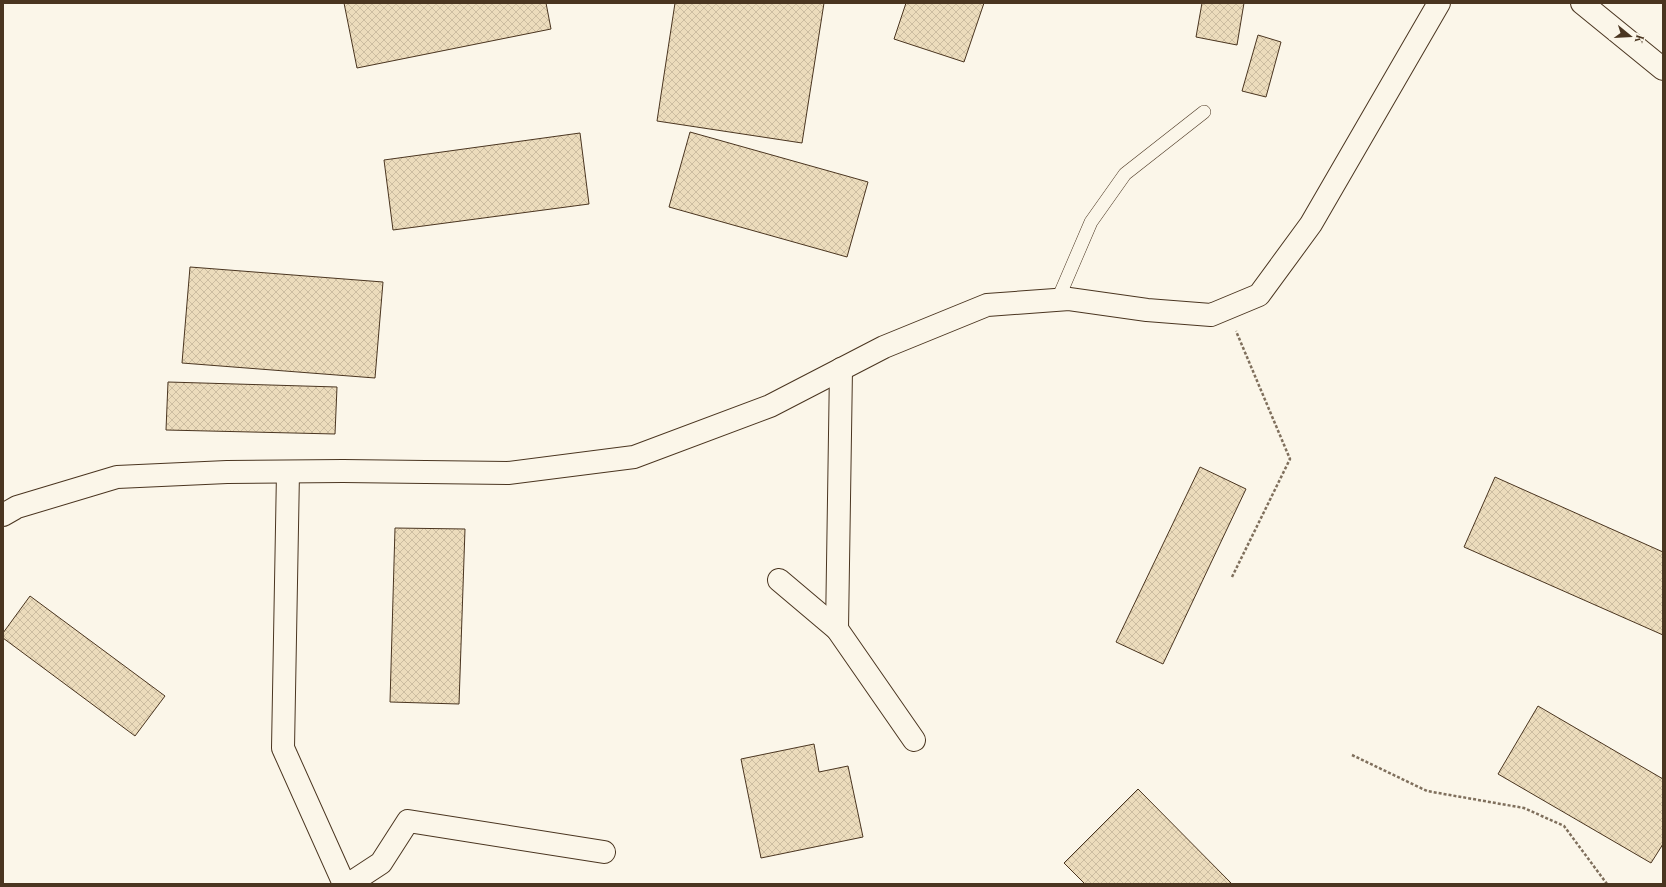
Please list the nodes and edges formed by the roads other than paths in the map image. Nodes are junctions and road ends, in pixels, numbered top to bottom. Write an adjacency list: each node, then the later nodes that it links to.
1 (1439, 3): 5 (street)
2 (1582, 3): 3 (street)
3 (1663, 69)
4 (1204, 112): 5 (lane)
5 (1058, 300): 6 (street)
6 (841, 370): 7 (street); 10 (street)
7 (288, 472): 8 (street); 13 (street)
8 (3, 516)
9 (779, 580): 10 (street)
10 (837, 630): 11 (street)
11 (914, 740)
12 (604, 852): 14 (street)
13 (344, 884)
14 (349, 884)

